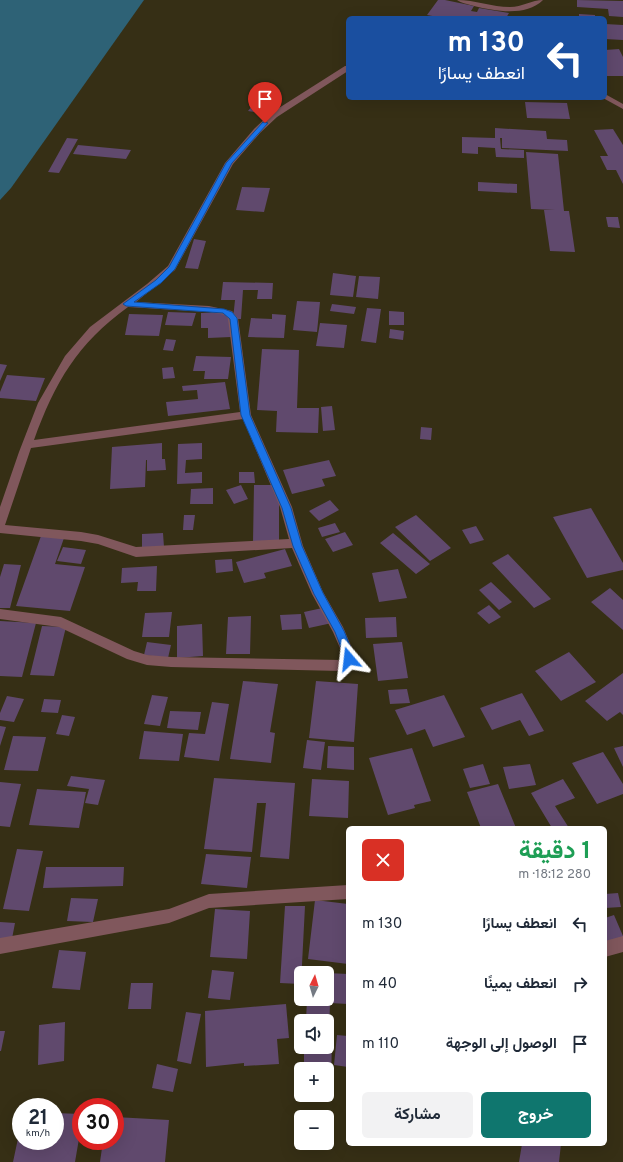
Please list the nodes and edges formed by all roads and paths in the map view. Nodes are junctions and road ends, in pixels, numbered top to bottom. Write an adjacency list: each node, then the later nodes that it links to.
1 (460, 0): 2 (street)
2 (540, 0)
3 (346, 69): 6 (street)
4 (607, 97): 5 (street)
5 (623, 107)
6 (126, 304): 7 (street); 8 (street)
7 (246, 415): 8 (street); 11 (street)
8 (27, 445): 9 (street)
9 (0, 524)
10 (0, 530): 11 (street)
11 (296, 543): 12 (street)
12 (0, 614)
13 (346, 892): 15 (street)
14 (623, 944): 16 (street)
15 (0, 946)
16 (607, 948)

